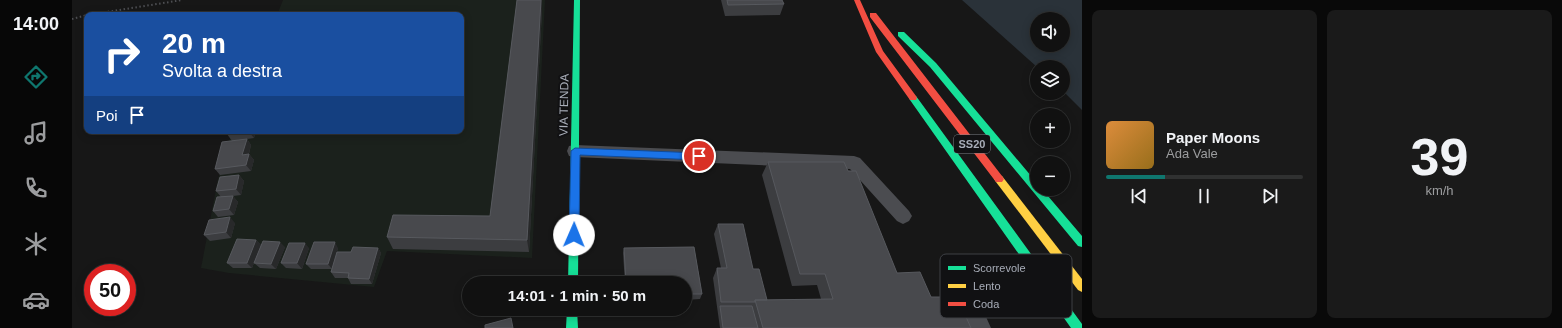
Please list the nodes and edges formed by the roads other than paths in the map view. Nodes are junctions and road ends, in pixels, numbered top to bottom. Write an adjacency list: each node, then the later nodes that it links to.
1 (577, 0): 5 (main road, VIA TENDA)
2 (857, 0): 8 (main road)
3 (861, 0): 9 (main road, SS20)
4 (865, 0): 7 (main road)
5 (575, 151): 6 (lane); 11 (main road, VIA TENDA)
6 (903, 216)
7 (1082, 243)
8 (1025, 254)
9 (1057, 254)
10 (1072, 274): 12 (main road, SS20)
11 (573, 276)
12 (1082, 287)
13 (572, 316): 16 (main road)
14 (976, 318): 17 (lane)
15 (1071, 318): 18 (main road)
16 (572, 328)
17 (981, 328)
18 (1078, 328)

